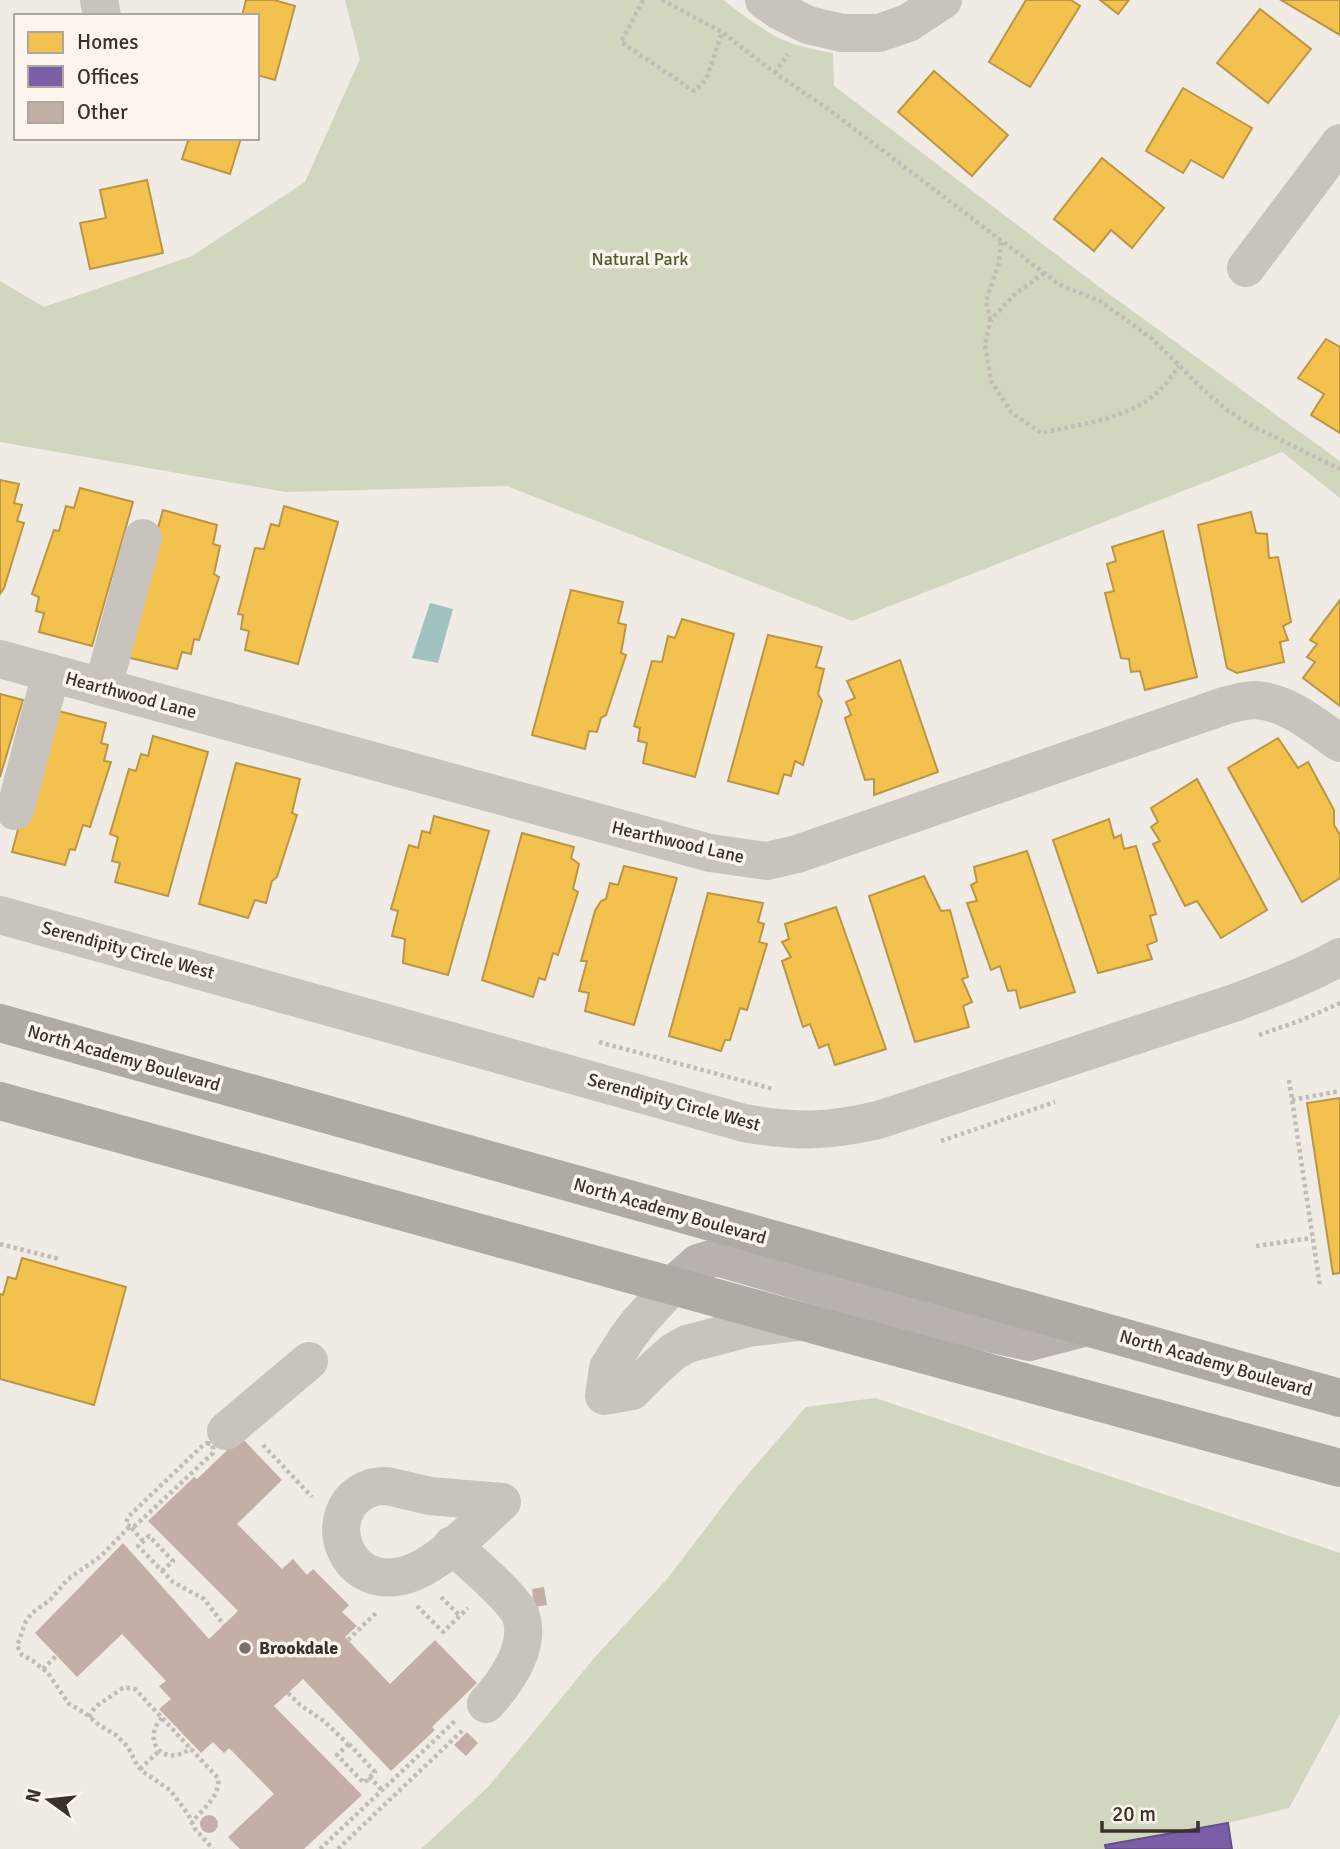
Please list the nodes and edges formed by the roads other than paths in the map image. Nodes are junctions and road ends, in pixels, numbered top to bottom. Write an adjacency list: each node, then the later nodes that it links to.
1 (764, 0): 2 (street)
2 (943, 0)
3 (1340, 143): 4 (street)
4 (1247, 268)
5 (144, 538): 8 (street)
6 (0, 659): 7 (street, Hearthwood Lane)
7 (51, 673): 8 (street, Hearthwood Lane); 10 (street)
8 (103, 687): 9 (street, Hearthwood Lane)
9 (1340, 743)
10 (15, 811)
11 (0, 915): 12 (street, Serendipity Circle West)
12 (1340, 957)
13 (0, 1023): 17 (highway, North Academy Boulevard)
14 (0, 1101): 15 (highway)
15 (673, 1285): 16 (highway); 16 (street); 17 (main road)
16 (798, 1322): 21 (highway)
17 (1087, 1327): 19 (highway, North Academy Boulevard)
18 (309, 1361): 20 (street)
19 (1340, 1398)
20 (226, 1431)
21 (1340, 1468)
22 (453, 1545): 23 (street)
23 (470, 1716)

